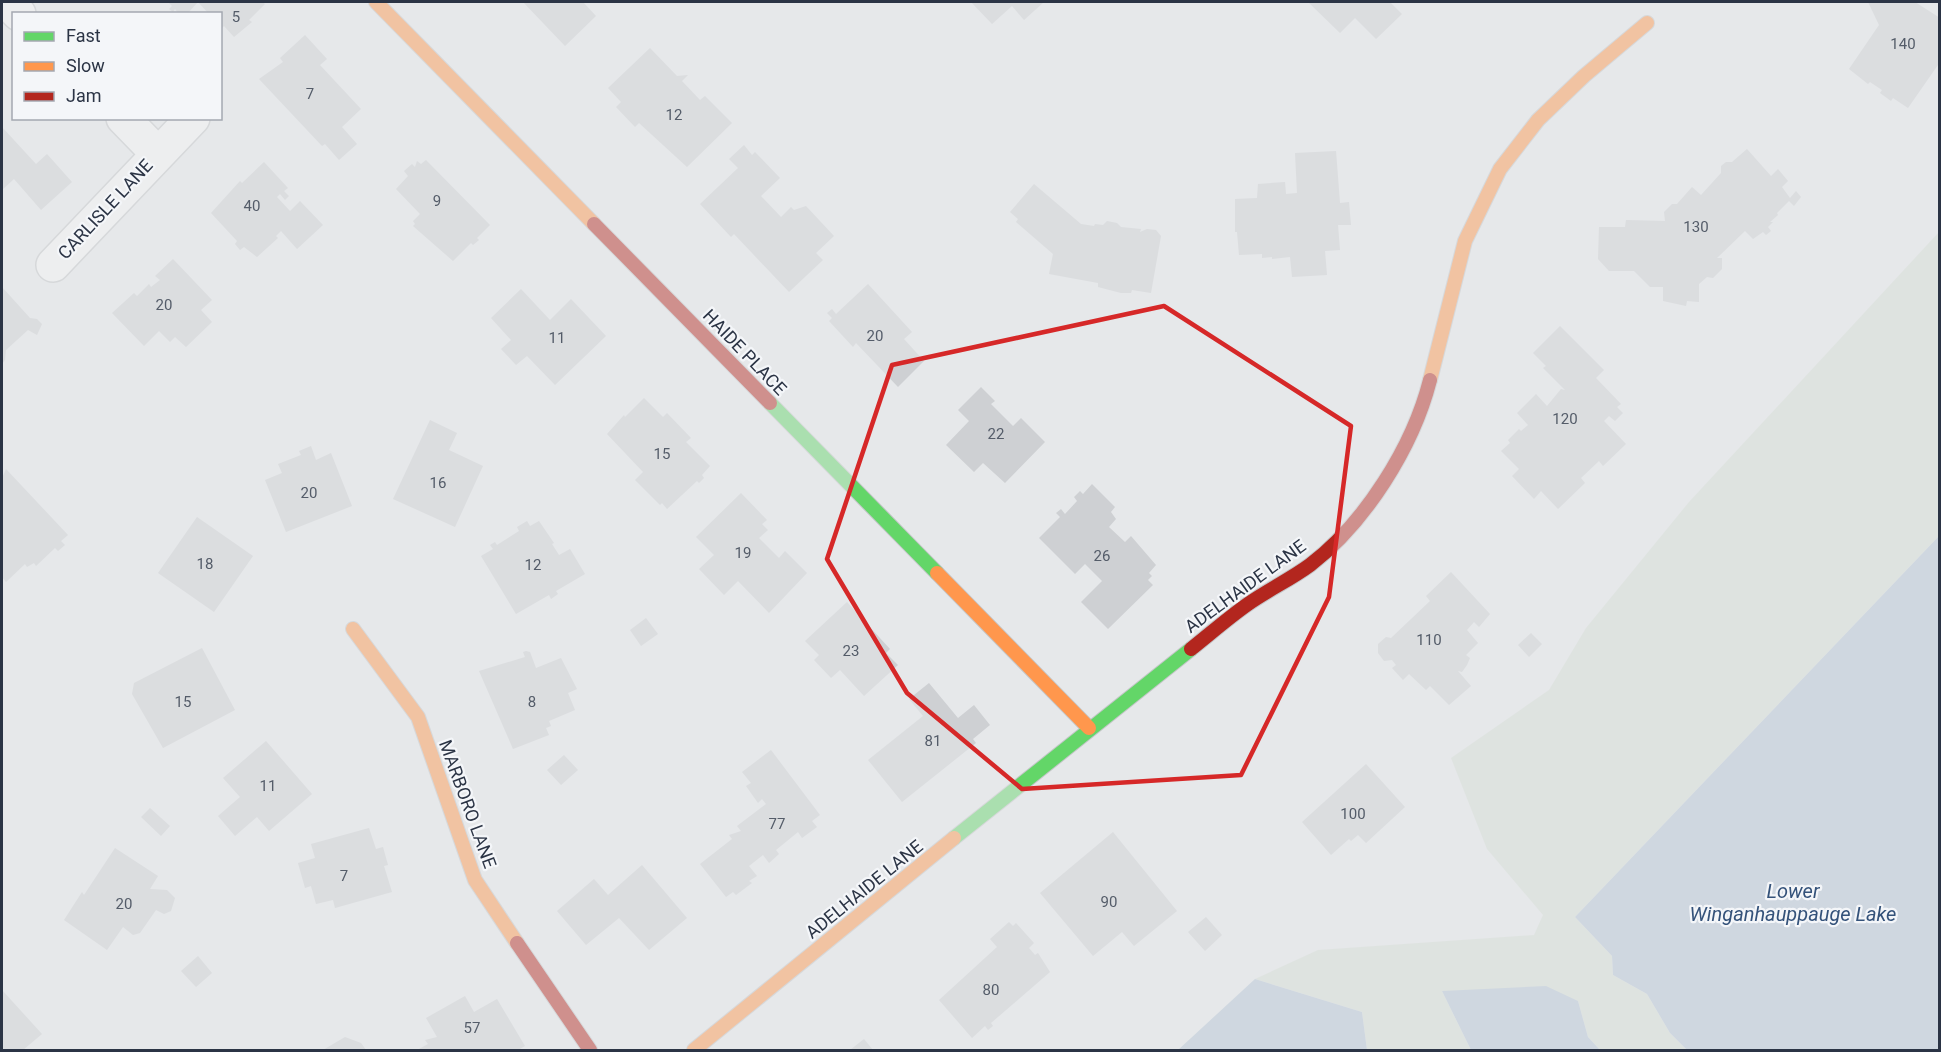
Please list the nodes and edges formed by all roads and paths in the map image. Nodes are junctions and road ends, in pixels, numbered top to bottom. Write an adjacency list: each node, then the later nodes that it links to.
1 (376, 2): 8 (street, HAIDE PLACE)
2 (1647, 23): 8 (street, ADELHAIDE LANE)
3 (125, 120): 5 (street, CARLISLE LANE)
4 (191, 120): 5 (street, CARLISLE LANE)
5 (157, 153): 6 (street, CARLISLE LANE)
6 (53, 265)
7 (353, 629): 9 (street, MARBORO LANE)
8 (1089, 728): 10 (street, ADELHAIDE LANE)
9 (590, 1050)
10 (694, 1050)

